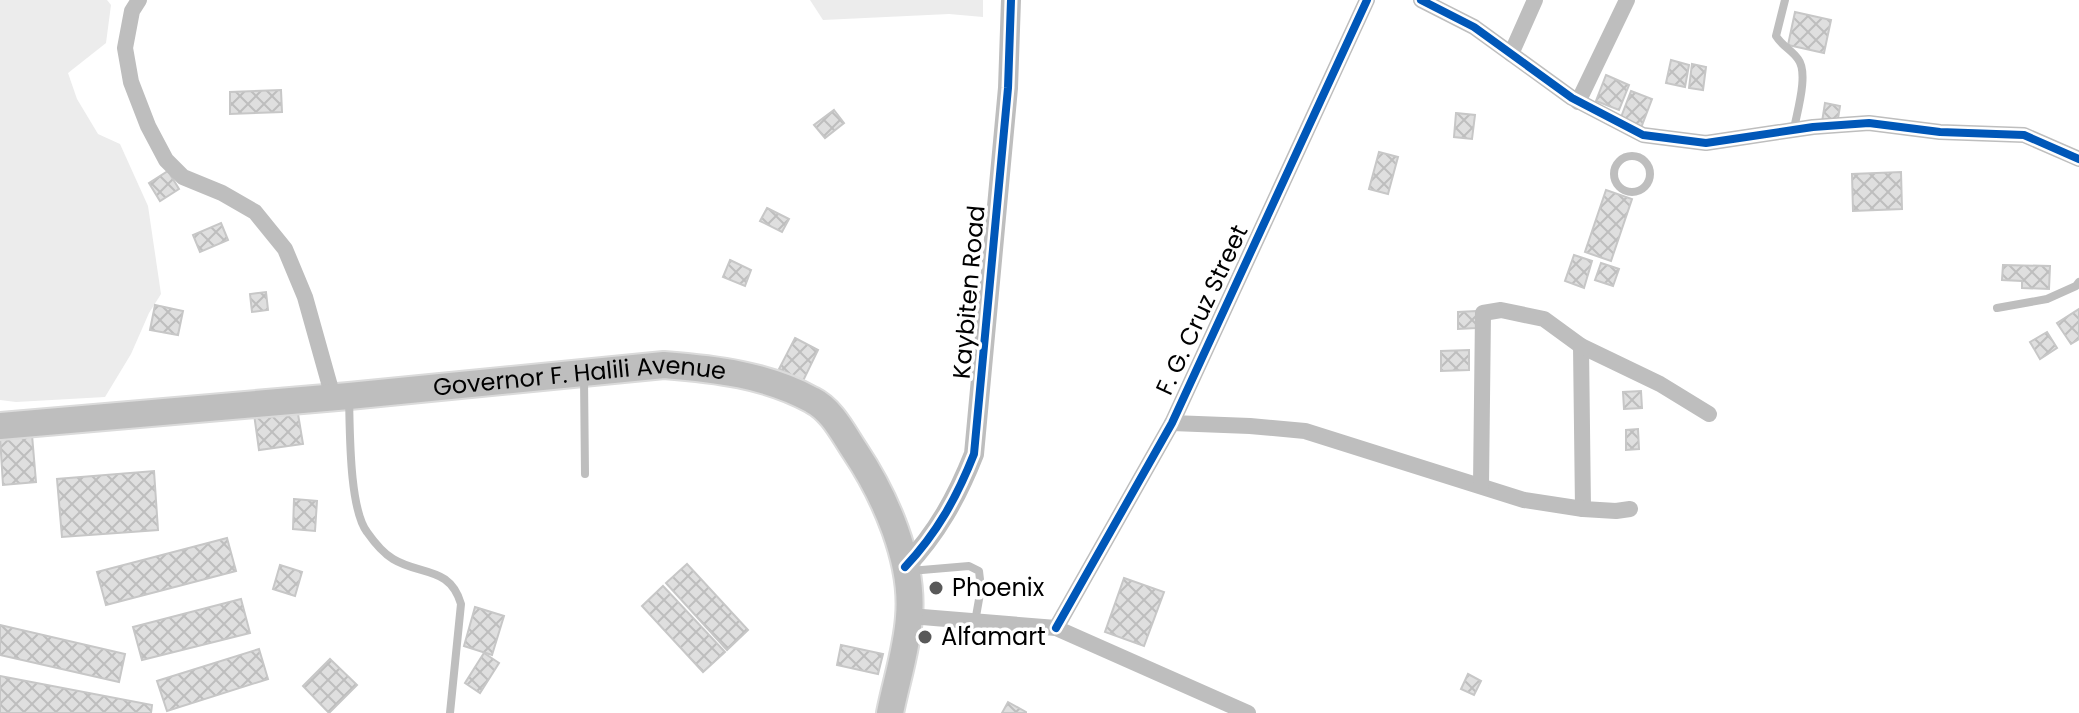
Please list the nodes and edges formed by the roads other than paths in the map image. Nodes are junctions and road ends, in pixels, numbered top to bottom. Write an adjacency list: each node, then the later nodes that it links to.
1 (1011, 0): 26 (street, Kaybiten Road)
2 (1367, 0): 20 (street, F. G. Cruz Street)
3 (1421, 0): 8 (street)
4 (1535, 0): 8 (street)
5 (1627, 0): 9 (street)
6 (1785, 0): 10 (lane)
7 (131, 4): 18 (street)
8 (1511, 54): 9 (street)
9 (1578, 102): 11 (street)
10 (1794, 130): 11 (street); 13 (street)
11 (1643, 135): 12 (lane)
12 (1636, 156): 12 (lane)
13 (2079, 159)
14 (2079, 282): 15 (lane)
15 (1997, 308)
16 (1581, 346): 19 (street); 23 (street); 24 (street)
17 (583, 373): 18 (main road, Governor F. Halili Avenue); 22 (lane); 26 (main road, Governor F. Halili Avenue)
18 (341, 396): 21 (main road, Governor F. Halili Avenue); 30 (lane)
19 (1709, 414)
20 (1172, 423): 23 (street); 29 (street, F. G. Cruz Street)
21 (0, 426)
22 (585, 474)
23 (1481, 485): 24 (street)
24 (1583, 509): 25 (street)
25 (1630, 509)
26 (906, 569): 27 (main road, Governor F. Halili Avenue); 28 (lane)
27 (910, 616): 28 (street); 31 (main road, Governor F. Halili Avenue)
28 (974, 623): 29 (street)
29 (1056, 628): 32 (street)
30 (450, 713)
31 (890, 713)
32 (1248, 713)

